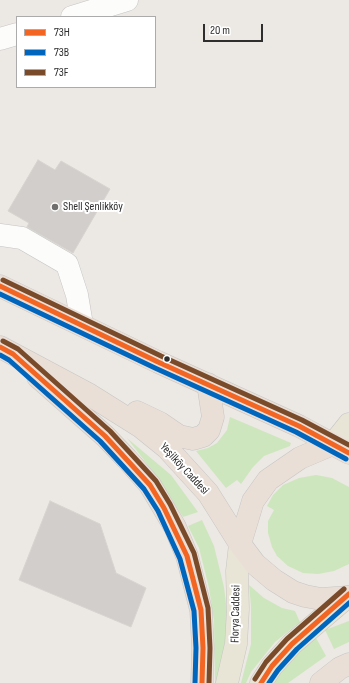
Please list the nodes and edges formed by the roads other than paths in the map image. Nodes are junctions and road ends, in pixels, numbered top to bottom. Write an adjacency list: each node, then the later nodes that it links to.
1 (127, 0): 2 (street)
2 (75, 16)
3 (16, 34): 4 (street)
4 (0, 39)
5 (0, 235): 7 (street)
6 (0, 286): 7 (highway)
7 (82, 325): 9 (highway)
8 (7, 351): 10 (highway, Yeşilköy Caddesi); 16 (highway)
9 (208, 384): 10 (highway); 12 (highway)
10 (108, 406): 13 (highway, Yeşilköy Caddesi)
11 (349, 424): 12 (main road)
12 (341, 448): 13 (highway)
13 (240, 544): 14 (highway, Yeşilköy Caddesi); 17 (main road, Florya Caddesi)
14 (348, 596): 18 (main road)
15 (349, 664): 19 (highway)
16 (202, 683)
17 (227, 683)
18 (261, 683)
19 (321, 683)

